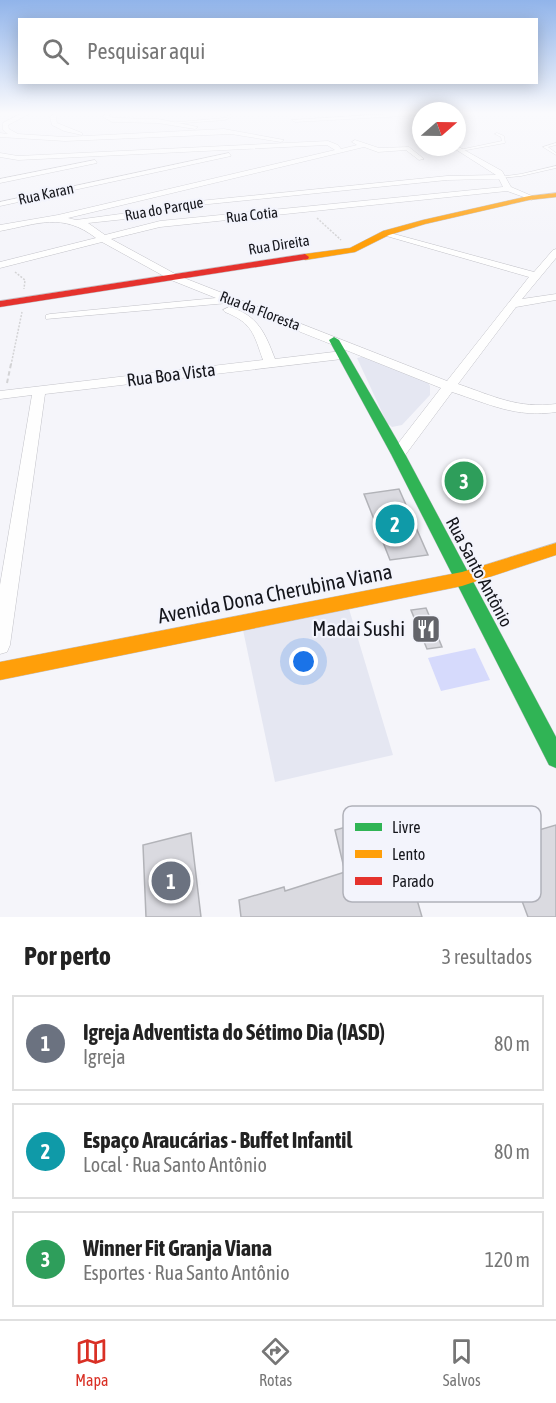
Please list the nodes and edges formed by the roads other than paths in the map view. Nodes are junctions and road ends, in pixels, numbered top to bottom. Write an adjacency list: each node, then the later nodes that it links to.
1 (0, 155): 8 (street)
2 (121, 155): 7 (street)
3 (231, 155): 20 (street, Rua Karan)
4 (325, 155): 22 (street)
5 (416, 155): 9 (street)
6 (468, 155): 12 (street)
7 (110, 156): 8 (street); 13 (street)
8 (18, 158): 10 (street)
9 (421, 159)
10 (0, 161)
11 (556, 167): 12 (lane)
12 (501, 177): 14 (street, Rua do Parque); 15 (street)
13 (0, 181)
14 (402, 183): 16 (street, Rua do Parque); 18 (street)
15 (508, 189): 18 (street, Rua Cotia); 19 (street)
16 (272, 195): 21 (street); 22 (street, Rua do Parque)
17 (556, 195): 19 (street, Rua Direita)
18 (421, 197): 21 (street, Rua Cotia)
19 (529, 198): 25 (street, Rua Direita)
20 (0, 204)
21 (281, 212): 26 (street, Rua Cotia)
22 (84, 220): 23 (street); 24 (street); 26 (street, Rua da Floresta)
23 (0, 228)
24 (0, 234)
25 (386, 234): 29 (street); 30 (street, Rua Direita)
26 (104, 239): 28 (street, Rua Cotia); 30 (street, Rua da Floresta)
27 (556, 252): 29 (street)
28 (3, 265)
29 (536, 276): 35 (street)
30 (175, 278): 32 (street, Rua da Floresta); 34 (street, Rua Direita)
31 (556, 297): 35 (street)
32 (231, 300): 33 (street); 37 (street, Rua da Floresta)
33 (203, 302): 36 (street); 40 (street)
34 (0, 304)
35 (512, 304): 41 (street)
36 (50, 317)
37 (334, 340): 38 (street, Rua da Floresta); 39 (street, Rua Santo Antônio)
38 (368, 353): 39 (street, Rua Boa Vista); 41 (street, Rua da Floresta)
39 (343, 357): 40 (street, Rua Boa Vista); 45 (street, Rua Santo Antônio)
40 (270, 363): 42 (street, Rua Boa Vista)
41 (449, 386): 44 (street, Rua da Floresta); 45 (street)
42 (39, 391): 43 (street, Rua Boa Vista); 48 (street)
43 (2, 395)
44 (556, 408)
45 (398, 454): 47 (street, Rua Santo Antônio)
46 (556, 549): 47 (street, Avenida Dona Cherubina Viana)
47 (462, 579): 49 (street, Avenida Dona Cherubina Viana); 50 (street, Rua Santo Antônio)
48 (0, 645)
49 (0, 671)
50 (556, 758)

